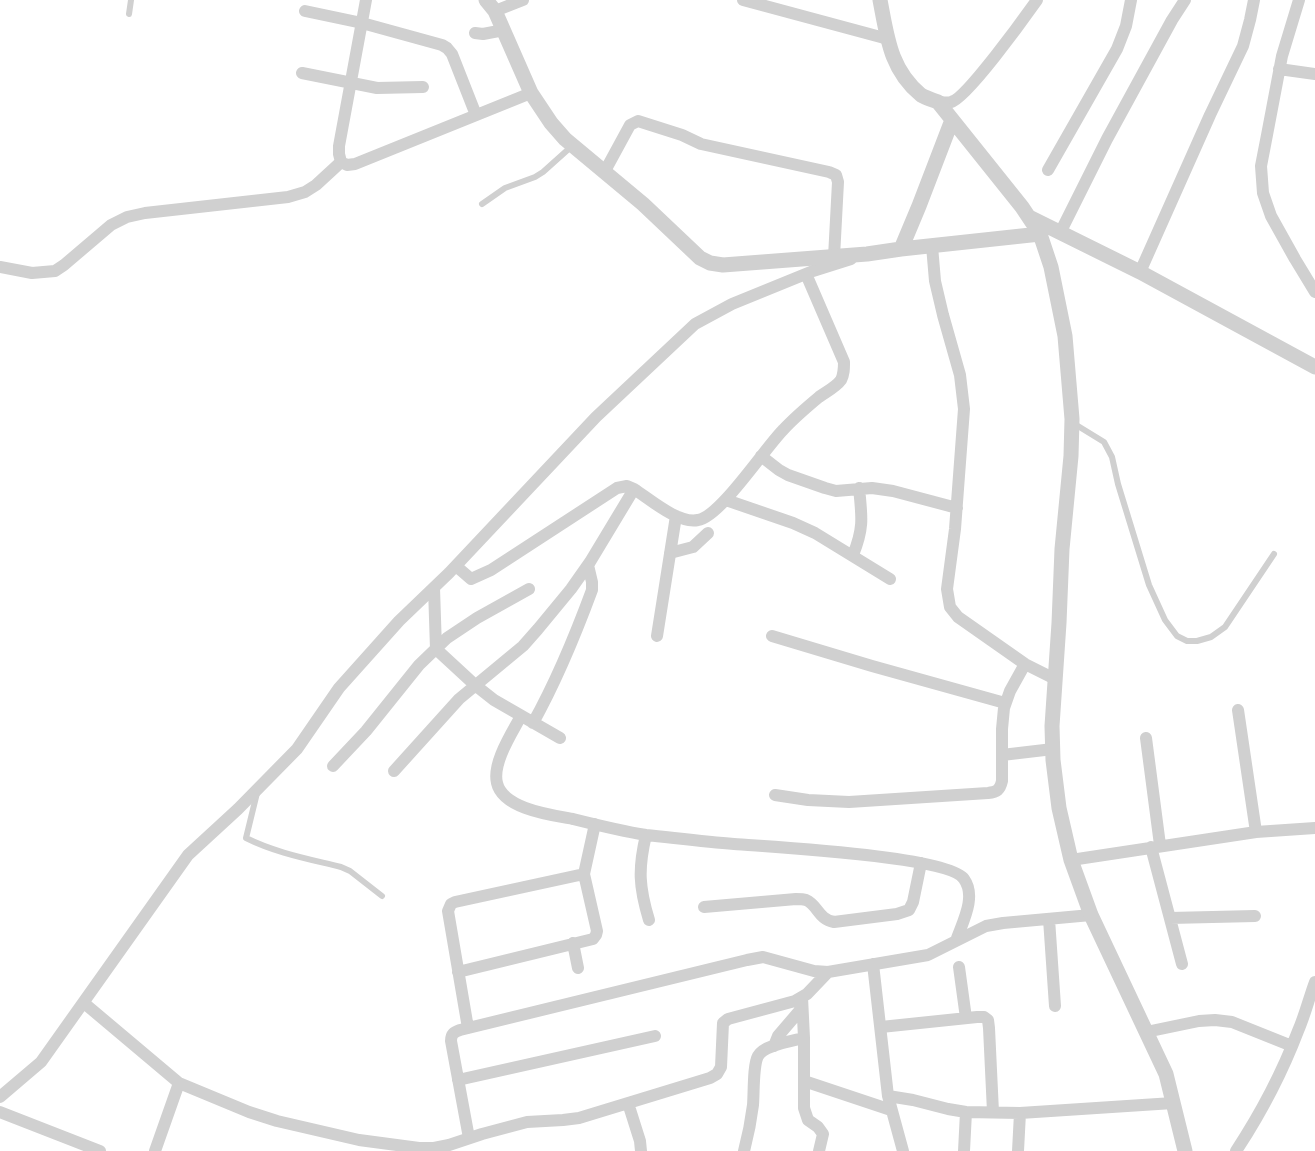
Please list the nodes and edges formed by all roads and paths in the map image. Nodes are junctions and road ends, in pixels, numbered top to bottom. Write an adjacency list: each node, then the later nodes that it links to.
1 (131, 0): 13 (lane)
2 (366, 0): 14 (street)
3 (524, 0): 11 (street)
4 (743, 0): 17 (street)
5 (880, 0): 17 (street)
6 (1037, 0): 24 (street)
7 (1131, 0): 29 (street)
8 (1185, 0): 33 (street)
9 (1254, 0): 40 (street)
10 (1299, 0): 18 (street)
11 (493, 4): 15 (street)
12 (305, 11): 14 (street)
13 (129, 14)
14 (362, 24): 21 (street); 25 (street)
15 (504, 30): 16 (street); 23 (street)
16 (475, 34)
17 (888, 39): 24 (street)
18 (1279, 69): 20 (street); 42 (street)
19 (302, 73): 21 (street)
20 (1315, 74)
21 (350, 83): 22 (street); 28 (street)
22 (423, 87)
23 (531, 92): 25 (street); 27 (street)
24 (938, 102): 26 (street)
25 (476, 115): 28 (street)
26 (952, 120): 32 (street); 36 (street)
27 (574, 145): 30 (street); 31 (lane)
28 (341, 162): 39 (street)
29 (1048, 170)
30 (605, 172): 38 (street); 38 (street)
31 (482, 204)
32 (1028, 217): 33 (street); 34 (street)
33 (1060, 233): 40 (street)
34 (1040, 234): 35 (street); 44 (street)
35 (932, 246): 36 (street); 49 (street)
36 (901, 249): 37 (street)
37 (867, 254): 38 (street); 41 (street)
38 (834, 257)
39 (0, 267)
40 (1140, 272): 43 (street)
41 (806, 274): 45 (street); 56 (street)
42 (1315, 292)
43 (1314, 364)
44 (1072, 422): 53 (lane); 64 (street)
45 (761, 456): 46 (street); 48 (street)
46 (860, 488): 49 (street); 54 (street)
47 (634, 489): 50 (street); 55 (street); 56 (street)
48 (726, 500): 50 (street); 54 (street)
49 (957, 508): 63 (street)
50 (676, 516): 52 (street)
51 (708, 533): 52 (street)
52 (670, 552): 60 (street)
53 (1274, 554)
54 (853, 556): 57 (street)
55 (588, 565): 65 (street); 69 (street)
56 (456, 566): 58 (street)
57 (890, 579)
58 (434, 588): 62 (street); 76 (street)
59 (529, 589): 62 (street)
60 (657, 636)
61 (772, 636): 66 (street)
62 (436, 649): 65 (street); 74 (street)
63 (1025, 664): 64 (street); 66 (street)
64 (1055, 679): 72 (street)
65 (475, 685): 68 (street); 75 (street)
66 (1006, 703): 73 (street)
67 (1238, 710): 80 (street)
68 (521, 716): 69 (street); 78 (street)
69 (533, 723): 70 (street)
70 (560, 738)
71 (1146, 738): 82 (street)
72 (1052, 749): 73 (street); 83 (street)
73 (1002, 755): 77 (street)
74 (333, 766)
75 (394, 770)
76 (258, 789): 86 (lane); 104 (street)
77 (775, 795)
78 (595, 824): 81 (street); 85 (street)
79 (1315, 828): 80 (street)
80 (1256, 832): 82 (street)
81 (646, 835): 84 (street); 92 (street)
82 (1155, 846): 83 (street); 90 (street)
83 (1071, 860): 88 (street)
84 (921, 863): 87 (street); 93 (street)
85 (584, 874): 94 (street); 100 (street)
86 (382, 896)
87 (704, 907)
88 (1090, 915): 91 (street); 109 (street)
89 (1254, 916): 90 (street)
90 (1170, 918): 96 (street)
91 (1049, 919): 93 (street); 105 (street)
92 (649, 920)
93 (956, 941): 95 (street)
94 (573, 943): 98 (street); 100 (street)
95 (873, 964): 101 (street); 107 (street)
96 (1182, 964)
97 (959, 967): 106 (street)
98 (578, 968)
99 (814, 971): 101 (street); 103 (street); 108 (street)
100 (458, 972): 108 (street)
101 (828, 972): 103 (street)
102 (1315, 982): 113 (street)
103 (804, 1000): 111 (street); 112 (street); 119 (street)
104 (84, 1003): 116 (street); 118 (street)
105 (1055, 1006)
106 (966, 1018): 107 (street); 124 (street)
107 (881, 1027): 117 (street)
108 (468, 1028): 114 (street)
109 (1146, 1032): 113 (street); 120 (street)
110 (655, 1036): 114 (street)
111 (804, 1038): 112 (street); 115 (street)
112 (774, 1046): 131 (street)
113 (1292, 1046): 137 (street)
114 (458, 1080): 126 (street)
115 (804, 1081): 121 (street); 132 (street)
116 (179, 1083): 127 (street); 129 (street)
117 (888, 1096): 121 (street); 123 (street)
118 (0, 1097)
119 (628, 1103): 126 (street); 130 (street)
120 (1173, 1103): 125 (street); 136 (street)
121 (891, 1110): 133 (street)
122 (0, 1112): 128 (street)
123 (966, 1112): 124 (street); 134 (street)
124 (993, 1112): 125 (street)
125 (1020, 1112): 135 (street)
126 (469, 1138): 127 (street)
127 (358, 1146)
128 (100, 1151)
129 (155, 1151)
130 (642, 1151)
131 (744, 1151)
132 (819, 1151)
133 (903, 1151)
134 (964, 1151)
135 (1018, 1151)
136 (1185, 1151)
137 (1236, 1151)

